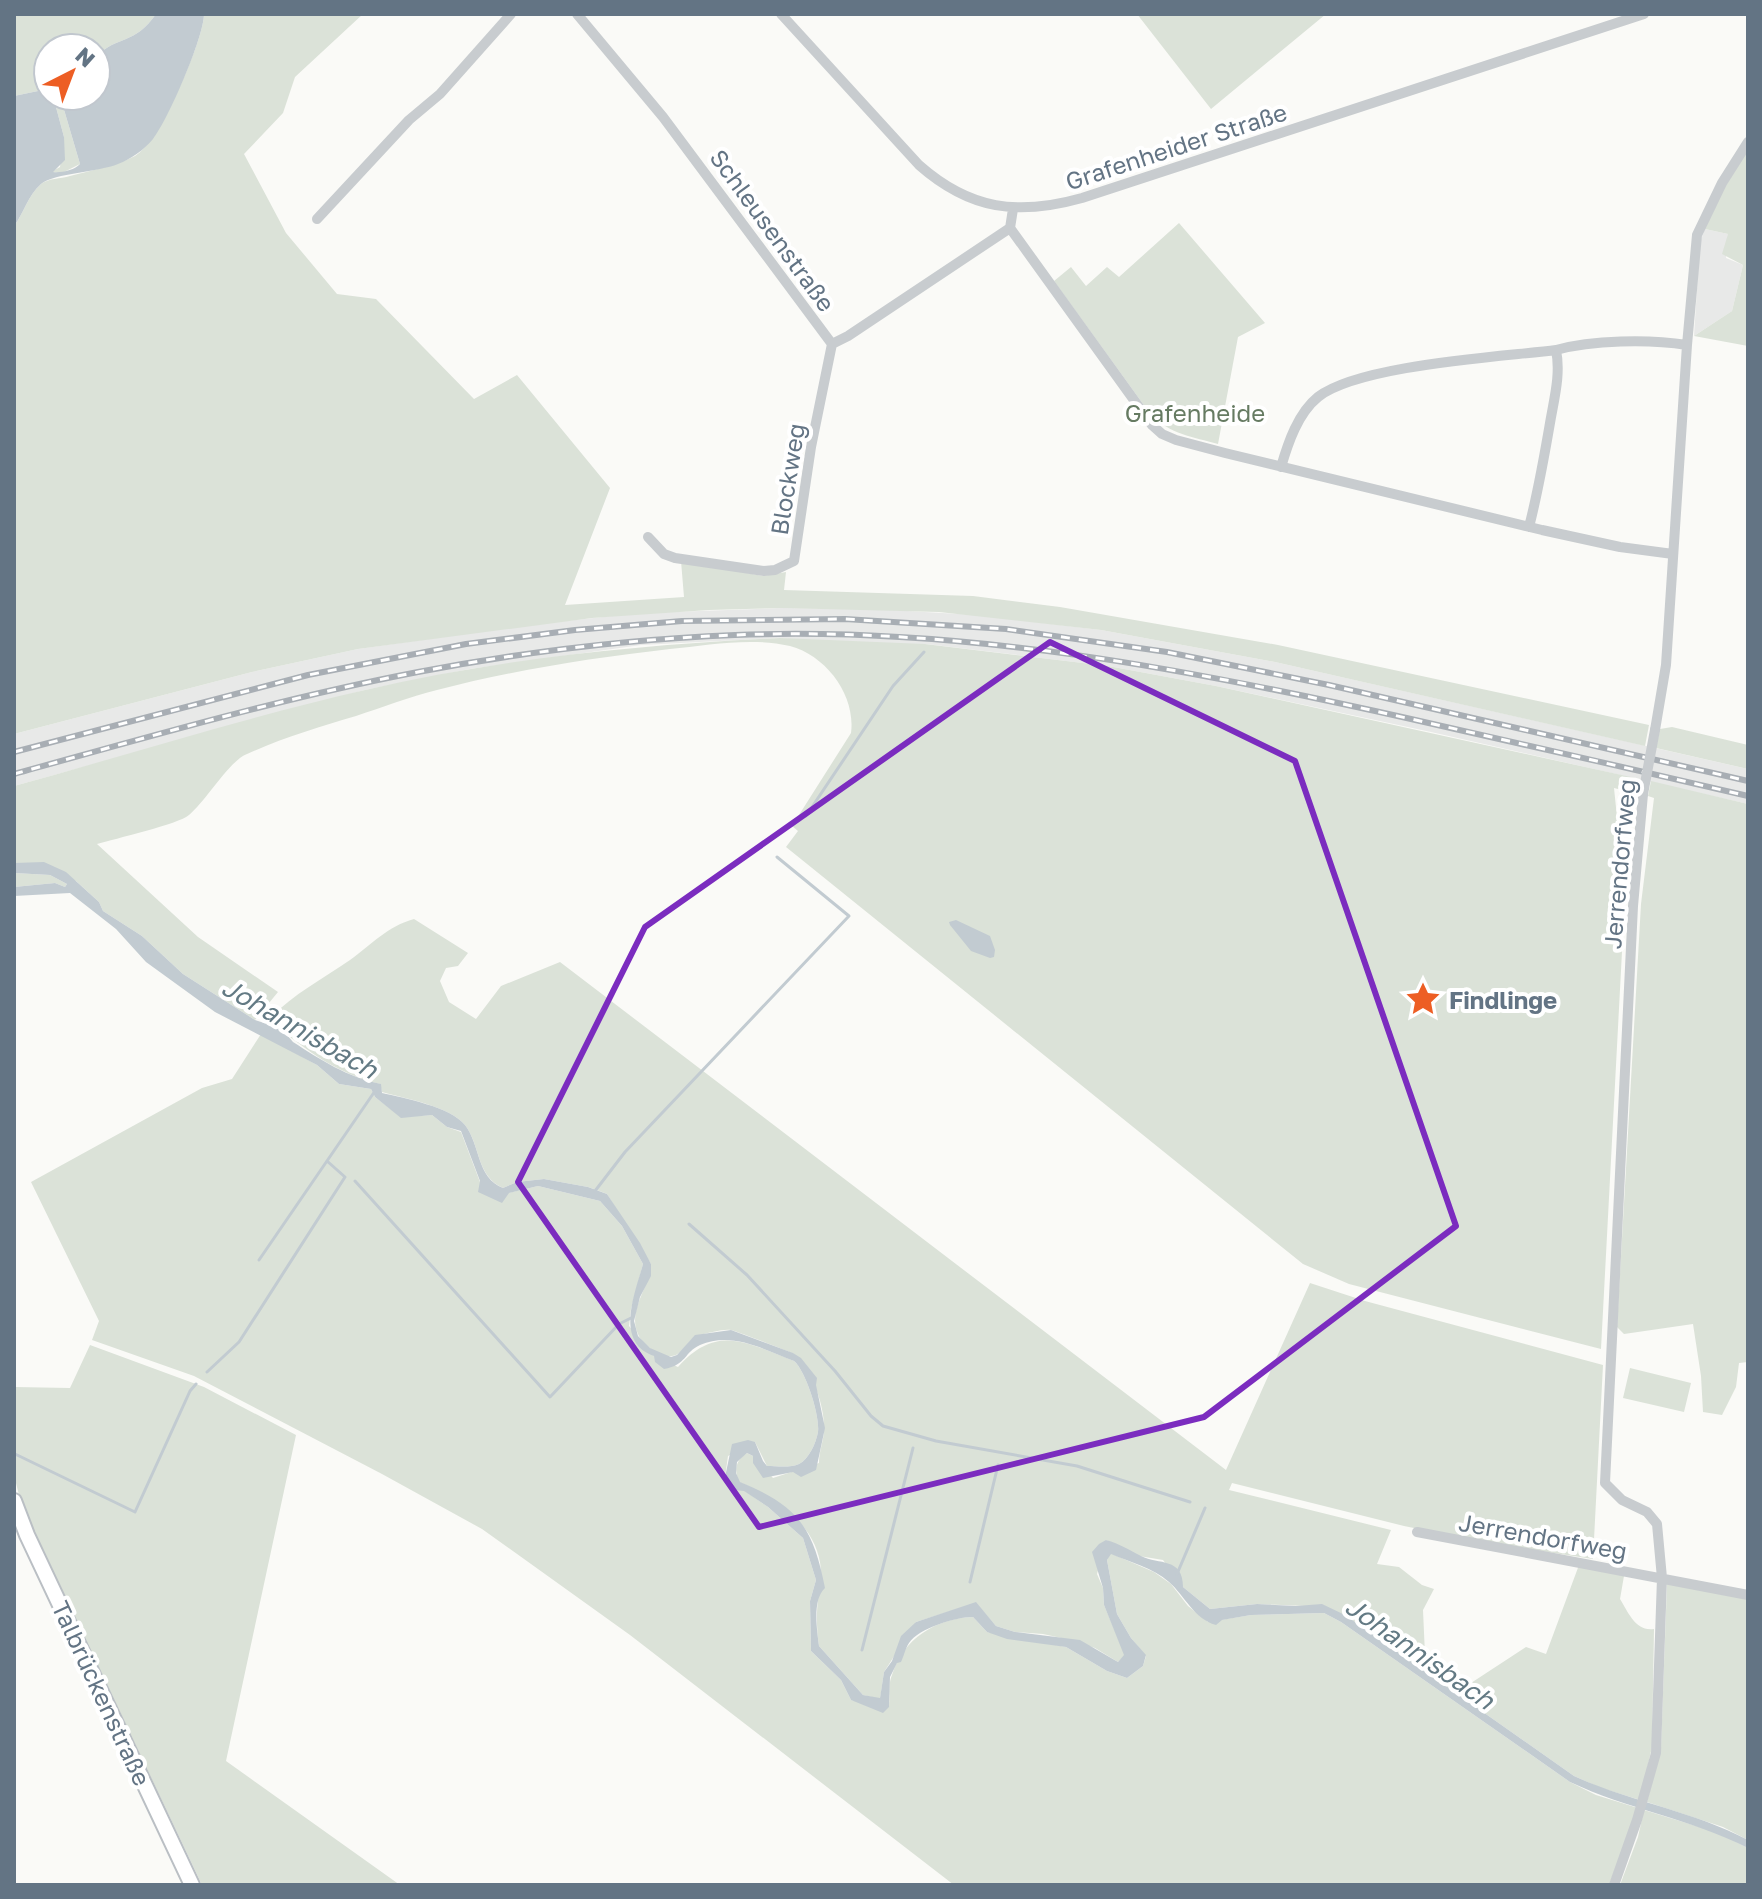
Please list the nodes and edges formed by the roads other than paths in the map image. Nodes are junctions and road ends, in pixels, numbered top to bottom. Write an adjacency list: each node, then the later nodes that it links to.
1 (511, 14): 7 (street)
2 (577, 14): 9 (street, Schleusenstraße)
3 (781, 14): 6 (street, Grafenheider Straße)
4 (1644, 14): 6 (street, Grafenheider Straße)
5 (1748, 142): 10 (street, Jerrendorfweg)
6 (1013, 209): 8 (street)
7 (317, 219)
8 (1010, 228): 9 (street, Schleusenstraße); 12 (street)
9 (832, 344): 14 (street, Blockweg)
10 (1687, 345): 11 (street); 15 (street, Jerrendorfweg)
11 (1556, 350): 12 (street); 13 (street)
12 (1281, 467): 13 (street)
13 (1529, 527): 15 (street)
14 (648, 537)
15 (1673, 554): 18 (street, Jerrendorfweg, bridge)
16 (14, 1501): 20 (main road, Talbrückenstraße)
17 (1417, 1532): 18 (street, Jerrendorfweg)
18 (1662, 1578): 19 (street); 21 (street, Jerrendorfweg)
19 (1748, 1595)
20 (192, 1885)
21 (1614, 1885)

